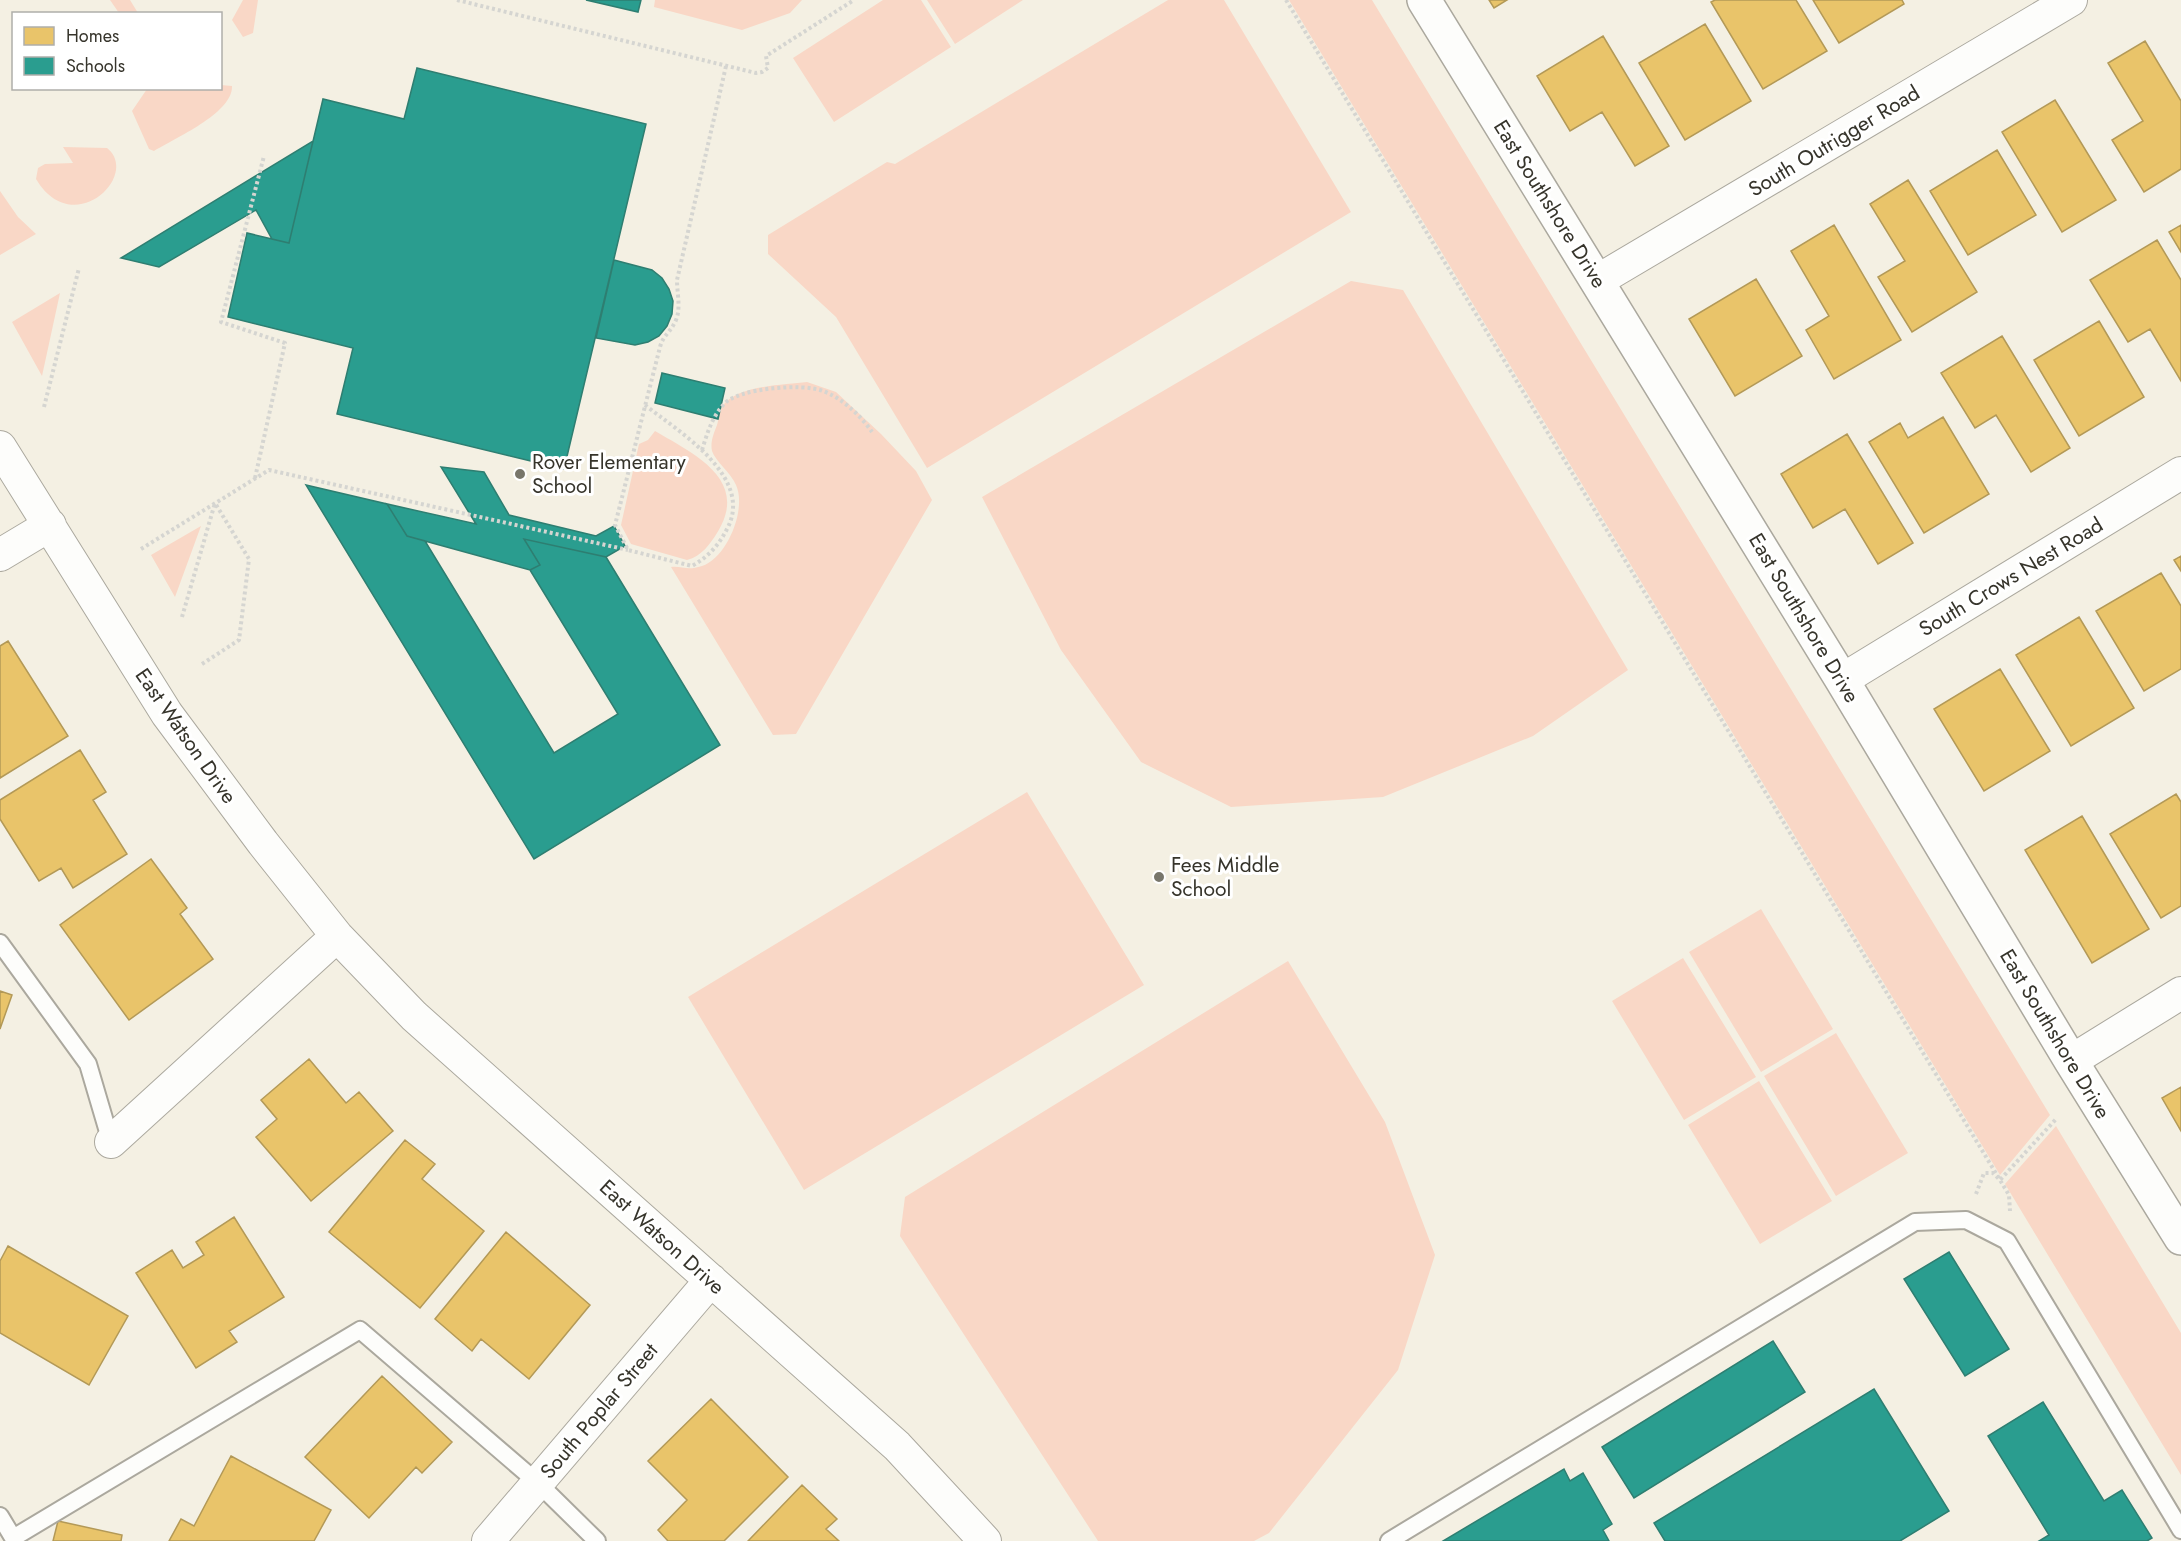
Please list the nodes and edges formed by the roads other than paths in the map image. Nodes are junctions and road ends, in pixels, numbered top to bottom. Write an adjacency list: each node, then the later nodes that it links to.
1 (1424, 0): 3 (street, East Southshore Drive)
2 (2071, 0): 3 (street, South Outrigger Road)
3 (1597, 281): 8 (street, East Southshore Drive)
4 (0, 447): 6 (street, East Watson Drive)
5 (2181, 473): 8 (street, South Crows Nest Road)
6 (50, 525): 7 (street); 9 (street, East Watson Drive)
7 (0, 555)
8 (1842, 680): 12 (street, East Southshore Drive)
9 (338, 936): 13 (street); 15 (street, East Watson Drive)
10 (0, 944): 13 (lane)
11 (2181, 993): 12 (street)
12 (2071, 1061): 14 (street, East Southshore Drive)
13 (111, 1142)
14 (2181, 1238)
15 (711, 1280): 16 (street, South Poplar Street); 22 (street, East Watson Drive)
16 (538, 1483): 19 (lane); 20 (street, South Poplar Street); 21 (lane)
17 (0, 1516): 19 (lane)
18 (2181, 1530): 23 (lane)
19 (14, 1540)
20 (488, 1541)
21 (597, 1541)
22 (984, 1541)
23 (1389, 1541)

